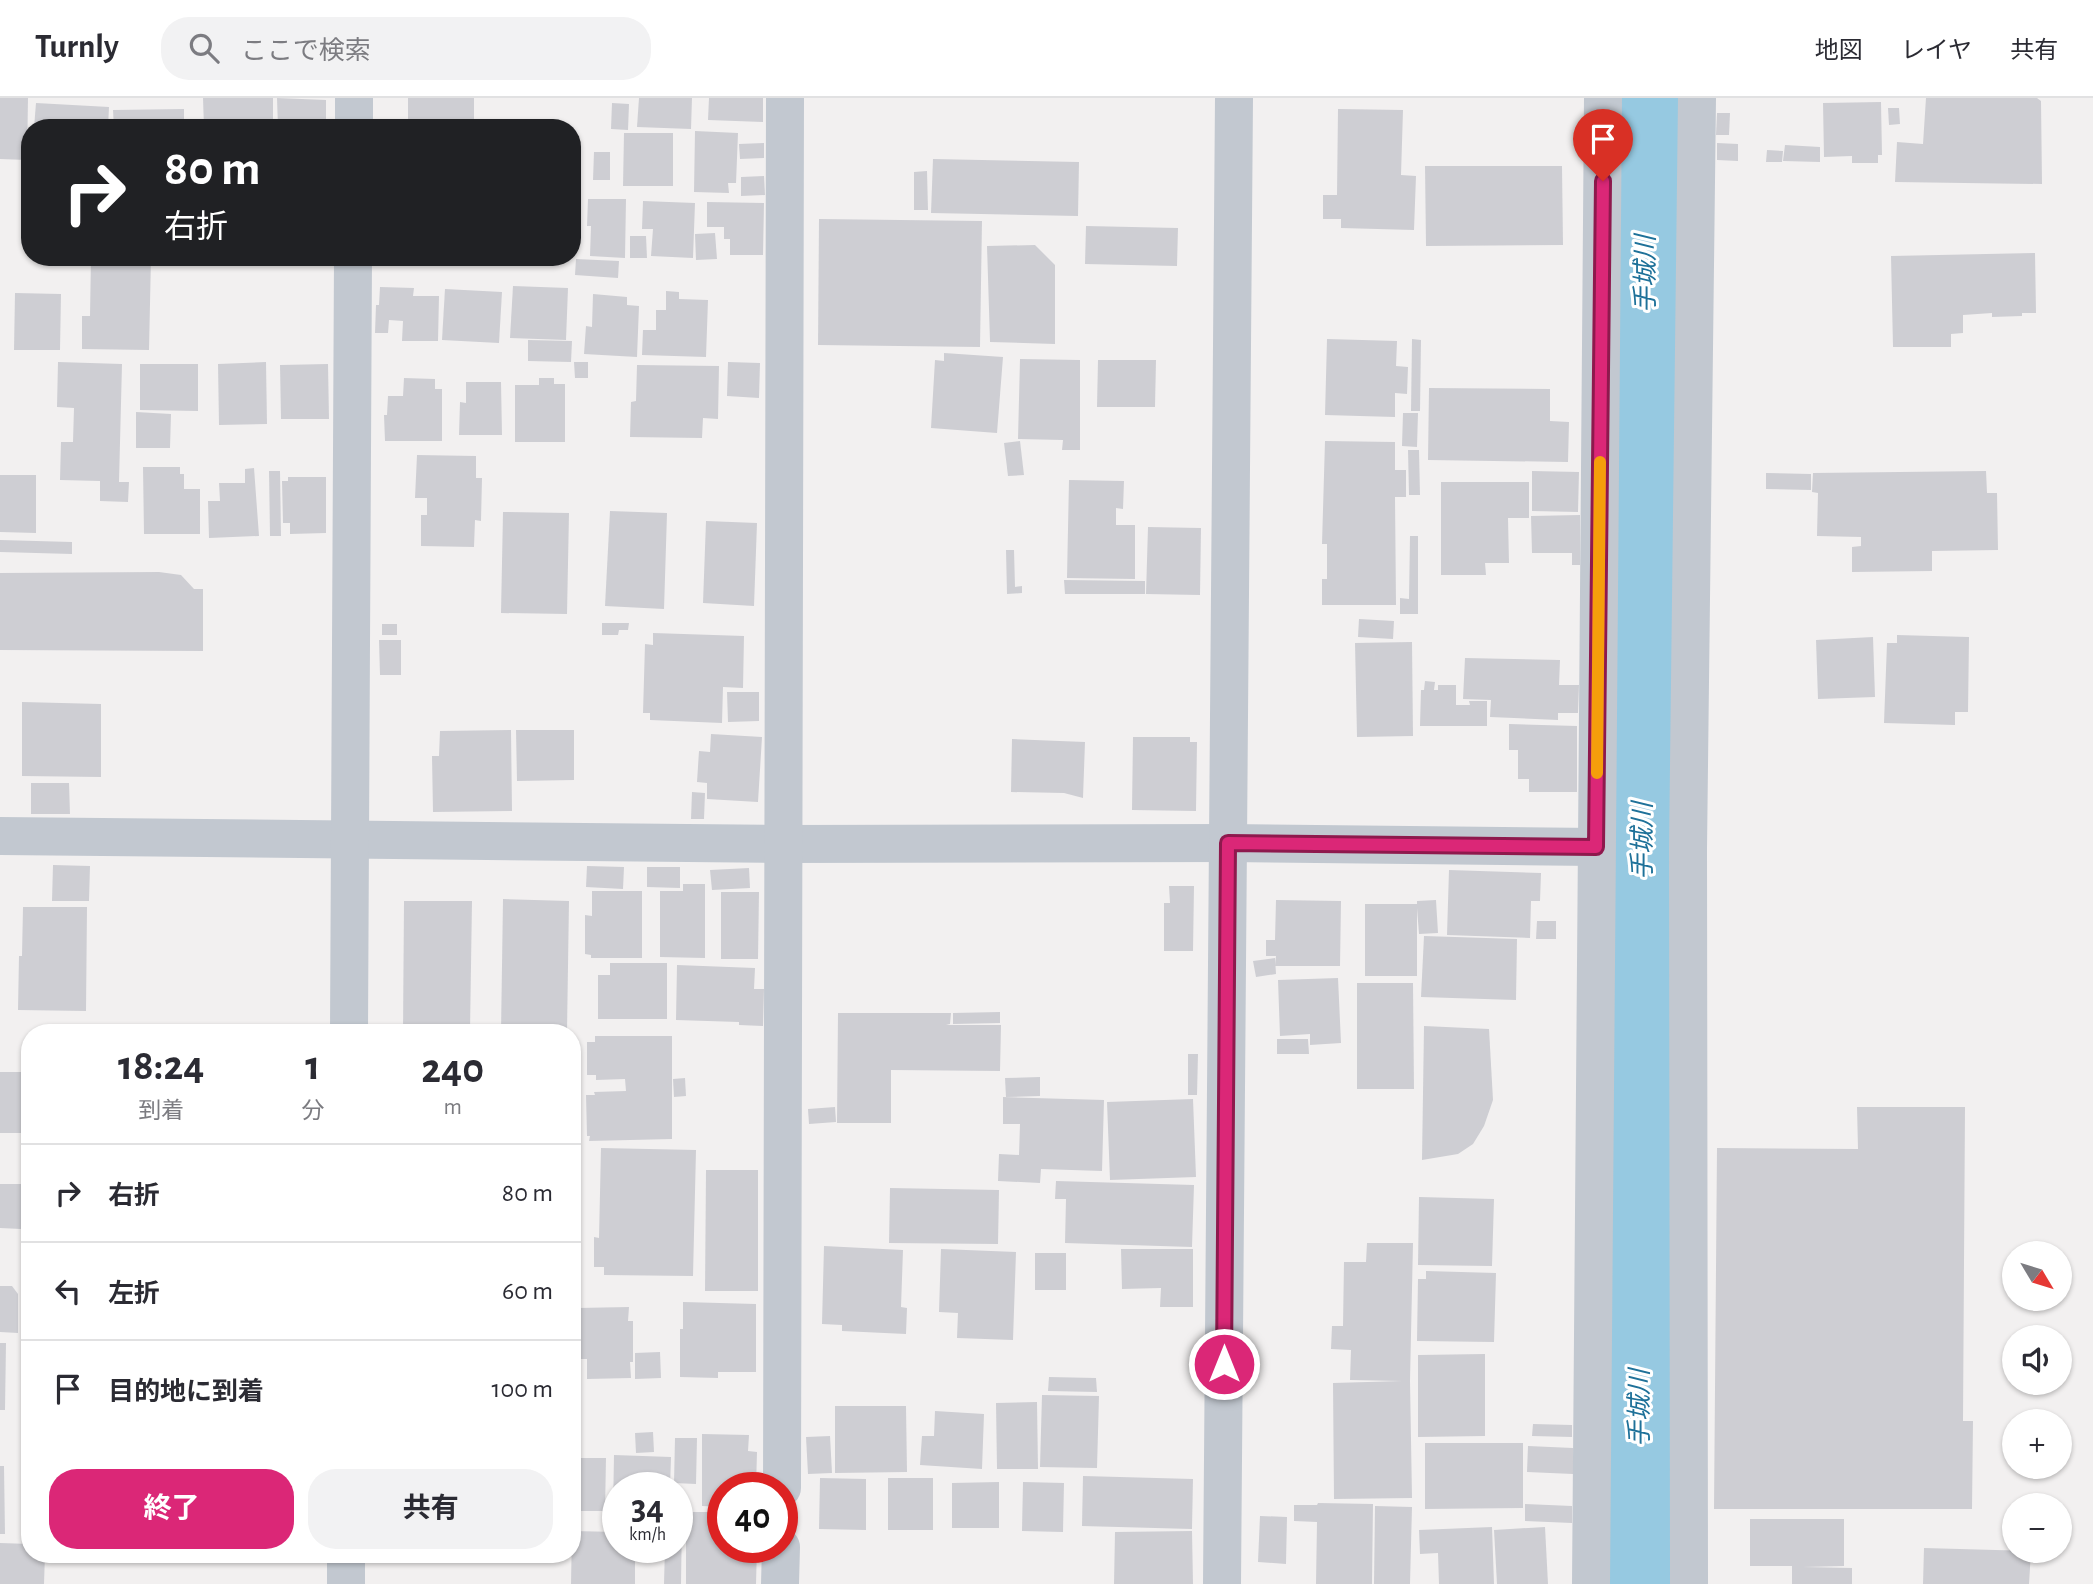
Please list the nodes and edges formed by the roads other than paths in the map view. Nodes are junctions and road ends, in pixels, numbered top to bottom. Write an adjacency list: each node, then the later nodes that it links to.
1 (354, 98): 6 (street)
2 (785, 98): 11 (street)
3 (1234, 98): 10 (street)
4 (1603, 98): 12 (street)
5 (1697, 98): 21 (street)
6 (354, 119)
7 (353, 266): 9 (street)
8 (0, 836): 9 (street)
9 (350, 841): 11 (street); 13 (street)
10 (1228, 843): 11 (street); 12 (street); 19 (street)
11 (784, 844): 14 (street)
12 (1596, 847): 20 (street)
13 (349, 1024)
14 (782, 1472)
15 (346, 1563): 17 (street)
16 (781, 1563): 18 (street)
17 (346, 1584)
18 (780, 1584)
19 (1222, 1584)
20 (1591, 1584)
21 (1689, 1584)

